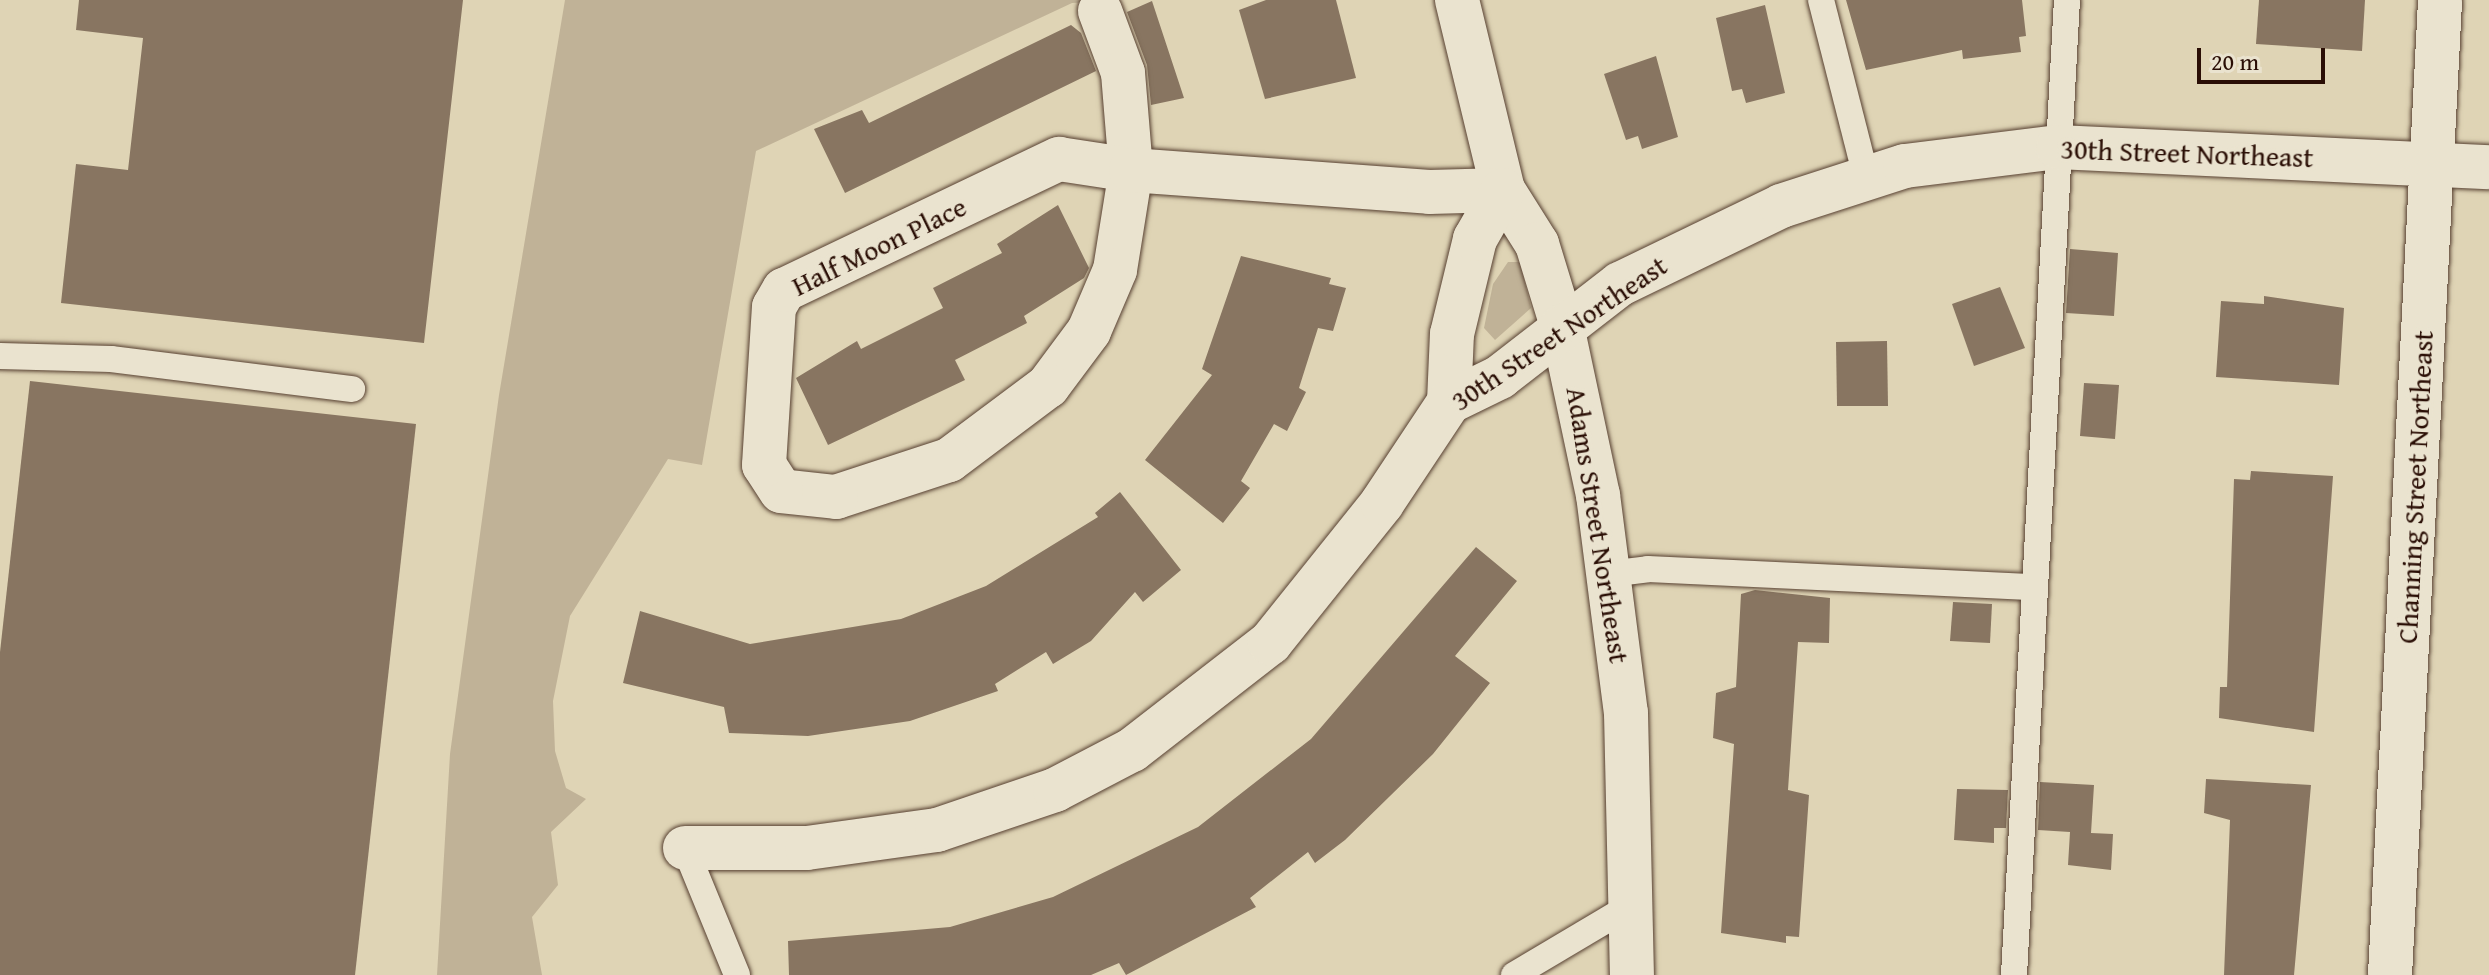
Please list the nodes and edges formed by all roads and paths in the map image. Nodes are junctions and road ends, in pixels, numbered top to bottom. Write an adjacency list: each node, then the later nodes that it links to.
1 (1457, 0): 11 (street, Adams Street Northeast)
2 (1821, 0): 10 (lane)
3 (2067, 0): 6 (lane)
4 (2440, 0): 7 (street, Channing Street Northeast)
5 (1100, 11): 9 (street, Half Moon Place)
6 (2058, 147): 7 (street, 30th Street Northeast); 10 (street, 30th Street Northeast); 17 (lane)
7 (2431, 164): 8 (street, 30th Street Northeast); 24 (street, Channing Street Northeast)
8 (2489, 167)
9 (1131, 170): 9 (street, Half Moon Place); 11 (street, Half Moon Place)
10 (1866, 176): 12 (street, 30th Street Northeast)
11 (1503, 190): 12 (street, Adams Street Northeast); 15 (street)
12 (1562, 326): 15 (street, 30th Street Northeast); 16 (street, Adams Street Northeast)
13 (0, 356): 14 (lane)
14 (352, 389)
15 (1449, 402): 18 (street, 30th Street Northeast)
16 (1609, 574): 17 (lane); 19 (street, Adams Street Northeast)
17 (2035, 587): 23 (lane)
18 (685, 848): 20 (lane)
19 (1632, 905): 21 (lane); 22 (street, Adams Street Northeast)
20 (737, 975)
21 (1514, 975)
22 (1632, 975)
23 (2014, 975)
24 (2390, 975)

